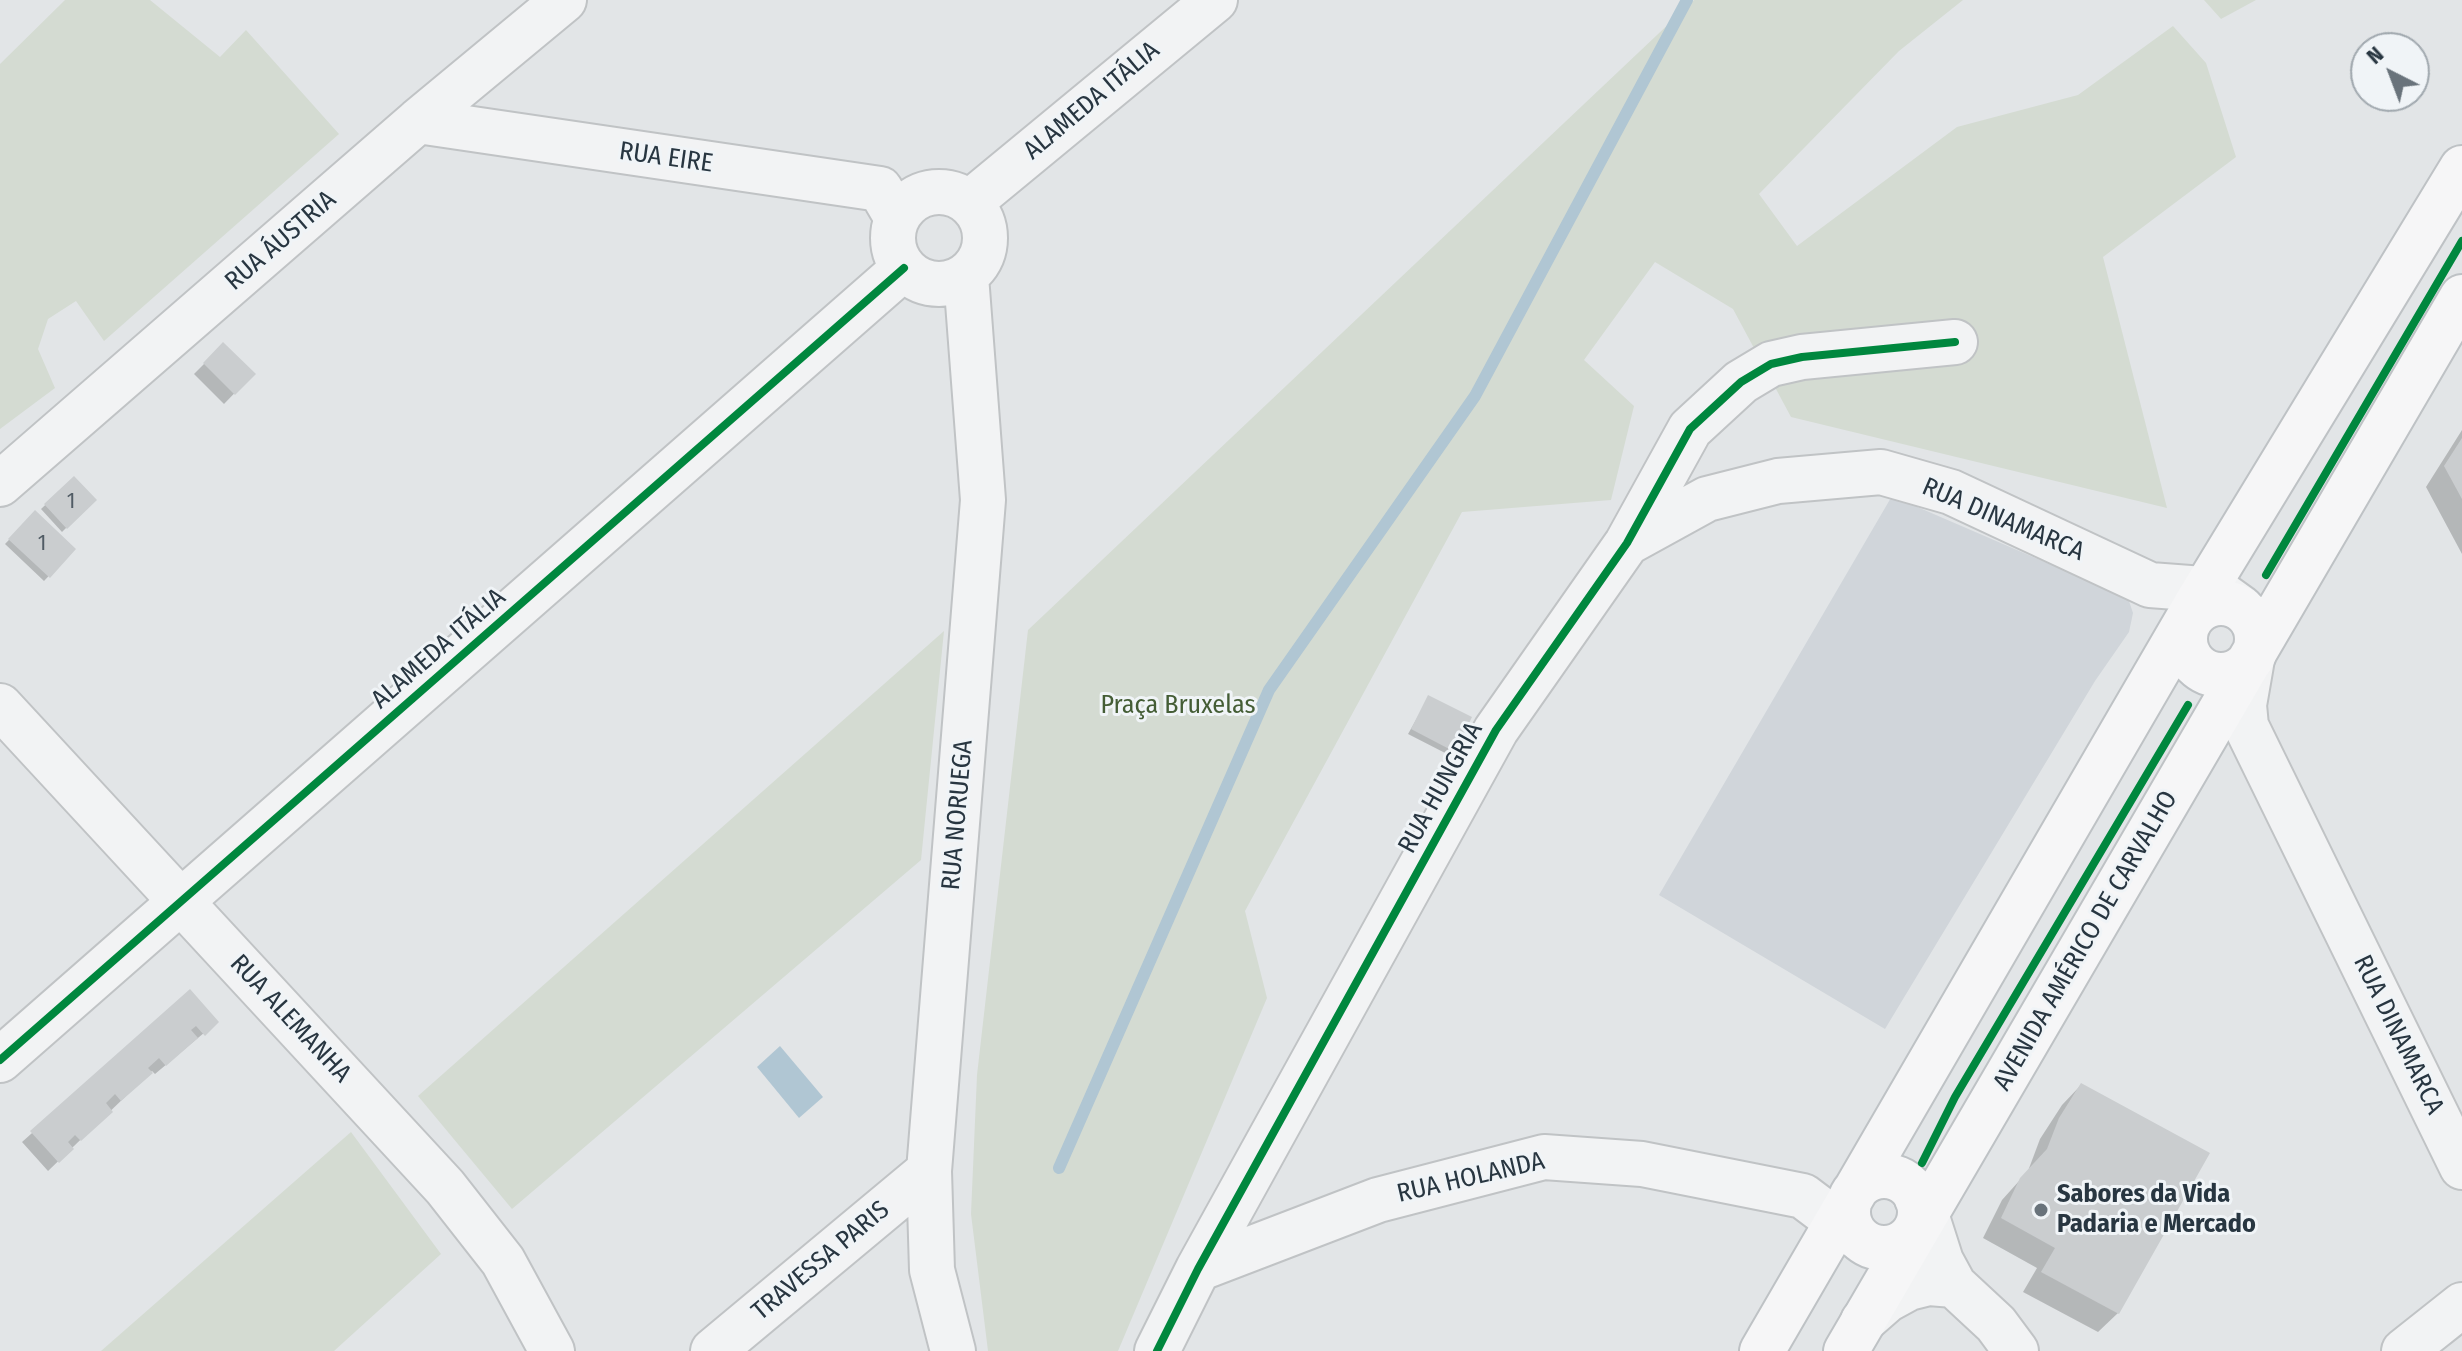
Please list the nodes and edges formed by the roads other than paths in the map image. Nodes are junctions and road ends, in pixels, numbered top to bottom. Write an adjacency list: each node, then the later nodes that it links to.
1 (564, 0): 3 (street, RUA ÁUSTRIA)
2 (1215, 0): 5 (street, ALAMEDA ITÁLIA)
3 (418, 121): 6 (street, RUA EIRE); 11 (street, RUA ÁUSTRIA)
4 (2462, 168): 13 (main road)
5 (969, 203): 6 (street); 8 (street)
6 (897, 218): 7 (street)
7 (904, 268): 8 (street); 18 (street, ALAMEDA ITÁLIA)
8 (966, 276): 21 (street, RUA NORUEGA)
9 (2462, 297): 14 (main road, AVENIDA AMÉRICO DE CARVALHO)
10 (1955, 342): 12 (street, RUA HUNGRIA)
11 (0, 484)
12 (1627, 543): 13 (street, RUA DINAMARCA); 24 (street, RUA HUNGRIA)
13 (2200, 621): 14 (main road); 14 (main road); 22 (main road)
14 (2252, 659): 16 (main road, AVENIDA AMÉRICO DE CARVALHO); 17 (street, RUA DINAMARCA)
15 (0, 706): 18 (street, RUA ALEMANHA)
16 (2189, 765): 17 (street, RUA DINAMARCA); 23 (main road, AVENIDA AMÉRICO DE CARVALHO)
17 (2271, 774): 20 (street, RUA DINAMARCA)
18 (181, 901): 19 (street, ALAMEDA ITÁLIA); 28 (street, RUA ALEMANHA)
19 (0, 1060)
20 (2462, 1167)
21 (929, 1171): 29 (street, TRAVESSA PARIS); 30 (street, RUA NORUEGA)
22 (1849, 1199): 23 (main road); 23 (main road); 24 (street, RUA HOLANDA); 32 (main road)
23 (1918, 1219): 25 (street); 27 (main road, AVENIDA AMÉRICO DE CARVALHO)
24 (1198, 1269): 31 (street, RUA HUNGRIA)
25 (1954, 1285): 27 (street); 33 (street)
26 (2462, 1305): 34 (street)
27 (1854, 1336)
28 (552, 1351)
29 (713, 1351)
30 (953, 1351)
31 (1157, 1351)
32 (1762, 1351)
33 (2016, 1351)
34 (2404, 1351)

